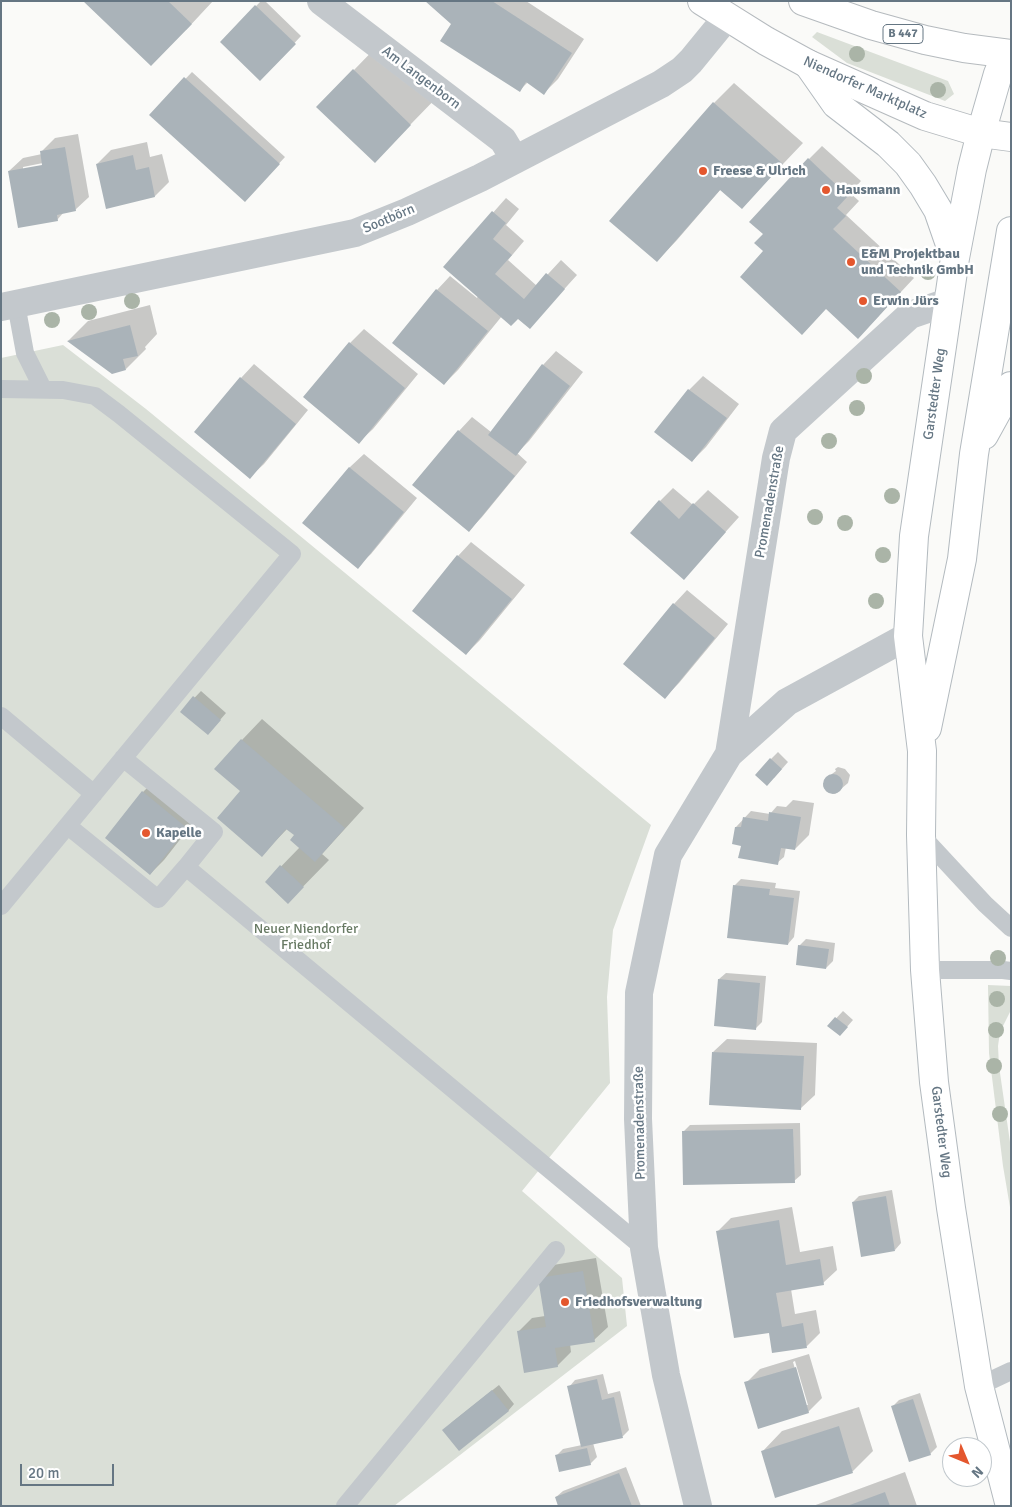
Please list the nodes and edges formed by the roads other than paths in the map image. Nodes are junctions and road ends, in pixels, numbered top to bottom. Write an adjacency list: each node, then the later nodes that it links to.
1 (321, 1): 9 (street, Am Langenborn)
2 (702, 1): 4 (main road, Niendorfer Marktplatz)
3 (804, 1): 5 (main road, B 447)
4 (727, 17): 6 (main road, Niendorfer Marktplatz); 9 (street, Sootbörn)
5 (1009, 58): 7 (main road, Garstedter Weg)
6 (808, 64): 7 (main road, Niendorfer Marktplatz); 11 (main road)
7 (980, 133): 8 (main road, Niendorfer Marktplatz); 11 (main road, Garstedter Weg)
8 (1011, 136)
9 (515, 160): 13 (street, Sootbörn)
10 (1011, 231): 17 (main road, Garstedter Weg)
11 (955, 258): 12 (main road, Garstedter Weg)
12 (948, 302): 18 (main road, Garstedter Weg); 21 (street, Promenadenstraße)
13 (9, 306): 16 (lane)
14 (1011, 386): 17 (main road)
15 (1, 389): 16 (lane)
16 (43, 389): 22 (lane)
17 (974, 454): 20 (main road, Garstedter Weg)
18 (908, 636): 20 (main road, Garstedter Weg); 21 (street, Promenadenstraße)
19 (1, 716): 23 (lane)
20 (922, 751): 25 (main road, Garstedter Weg)
21 (729, 754): 31 (street, Promenadenstraße)
22 (123, 758): 23 (lane); 26 (lane)
23 (94, 794): 24 (lane)
24 (68, 826): 26 (lane); 27 (lane)
25 (921, 835): 28 (lane); 29 (main road, Garstedter Weg)
26 (186, 866): 31 (lane)
27 (1, 906)
28 (1011, 928)
29 (925, 970): 30 (lane); 34 (main road, Garstedter Weg)
30 (1011, 971)
31 (644, 1248): 36 (street, Promenadenstraße)
32 (556, 1250): 35 (lane)
33 (1011, 1371): 34 (lane)
34 (979, 1386): 37 (main road, Garstedter Weg)
35 (346, 1506)
36 (698, 1506)
37 (1010, 1506)

